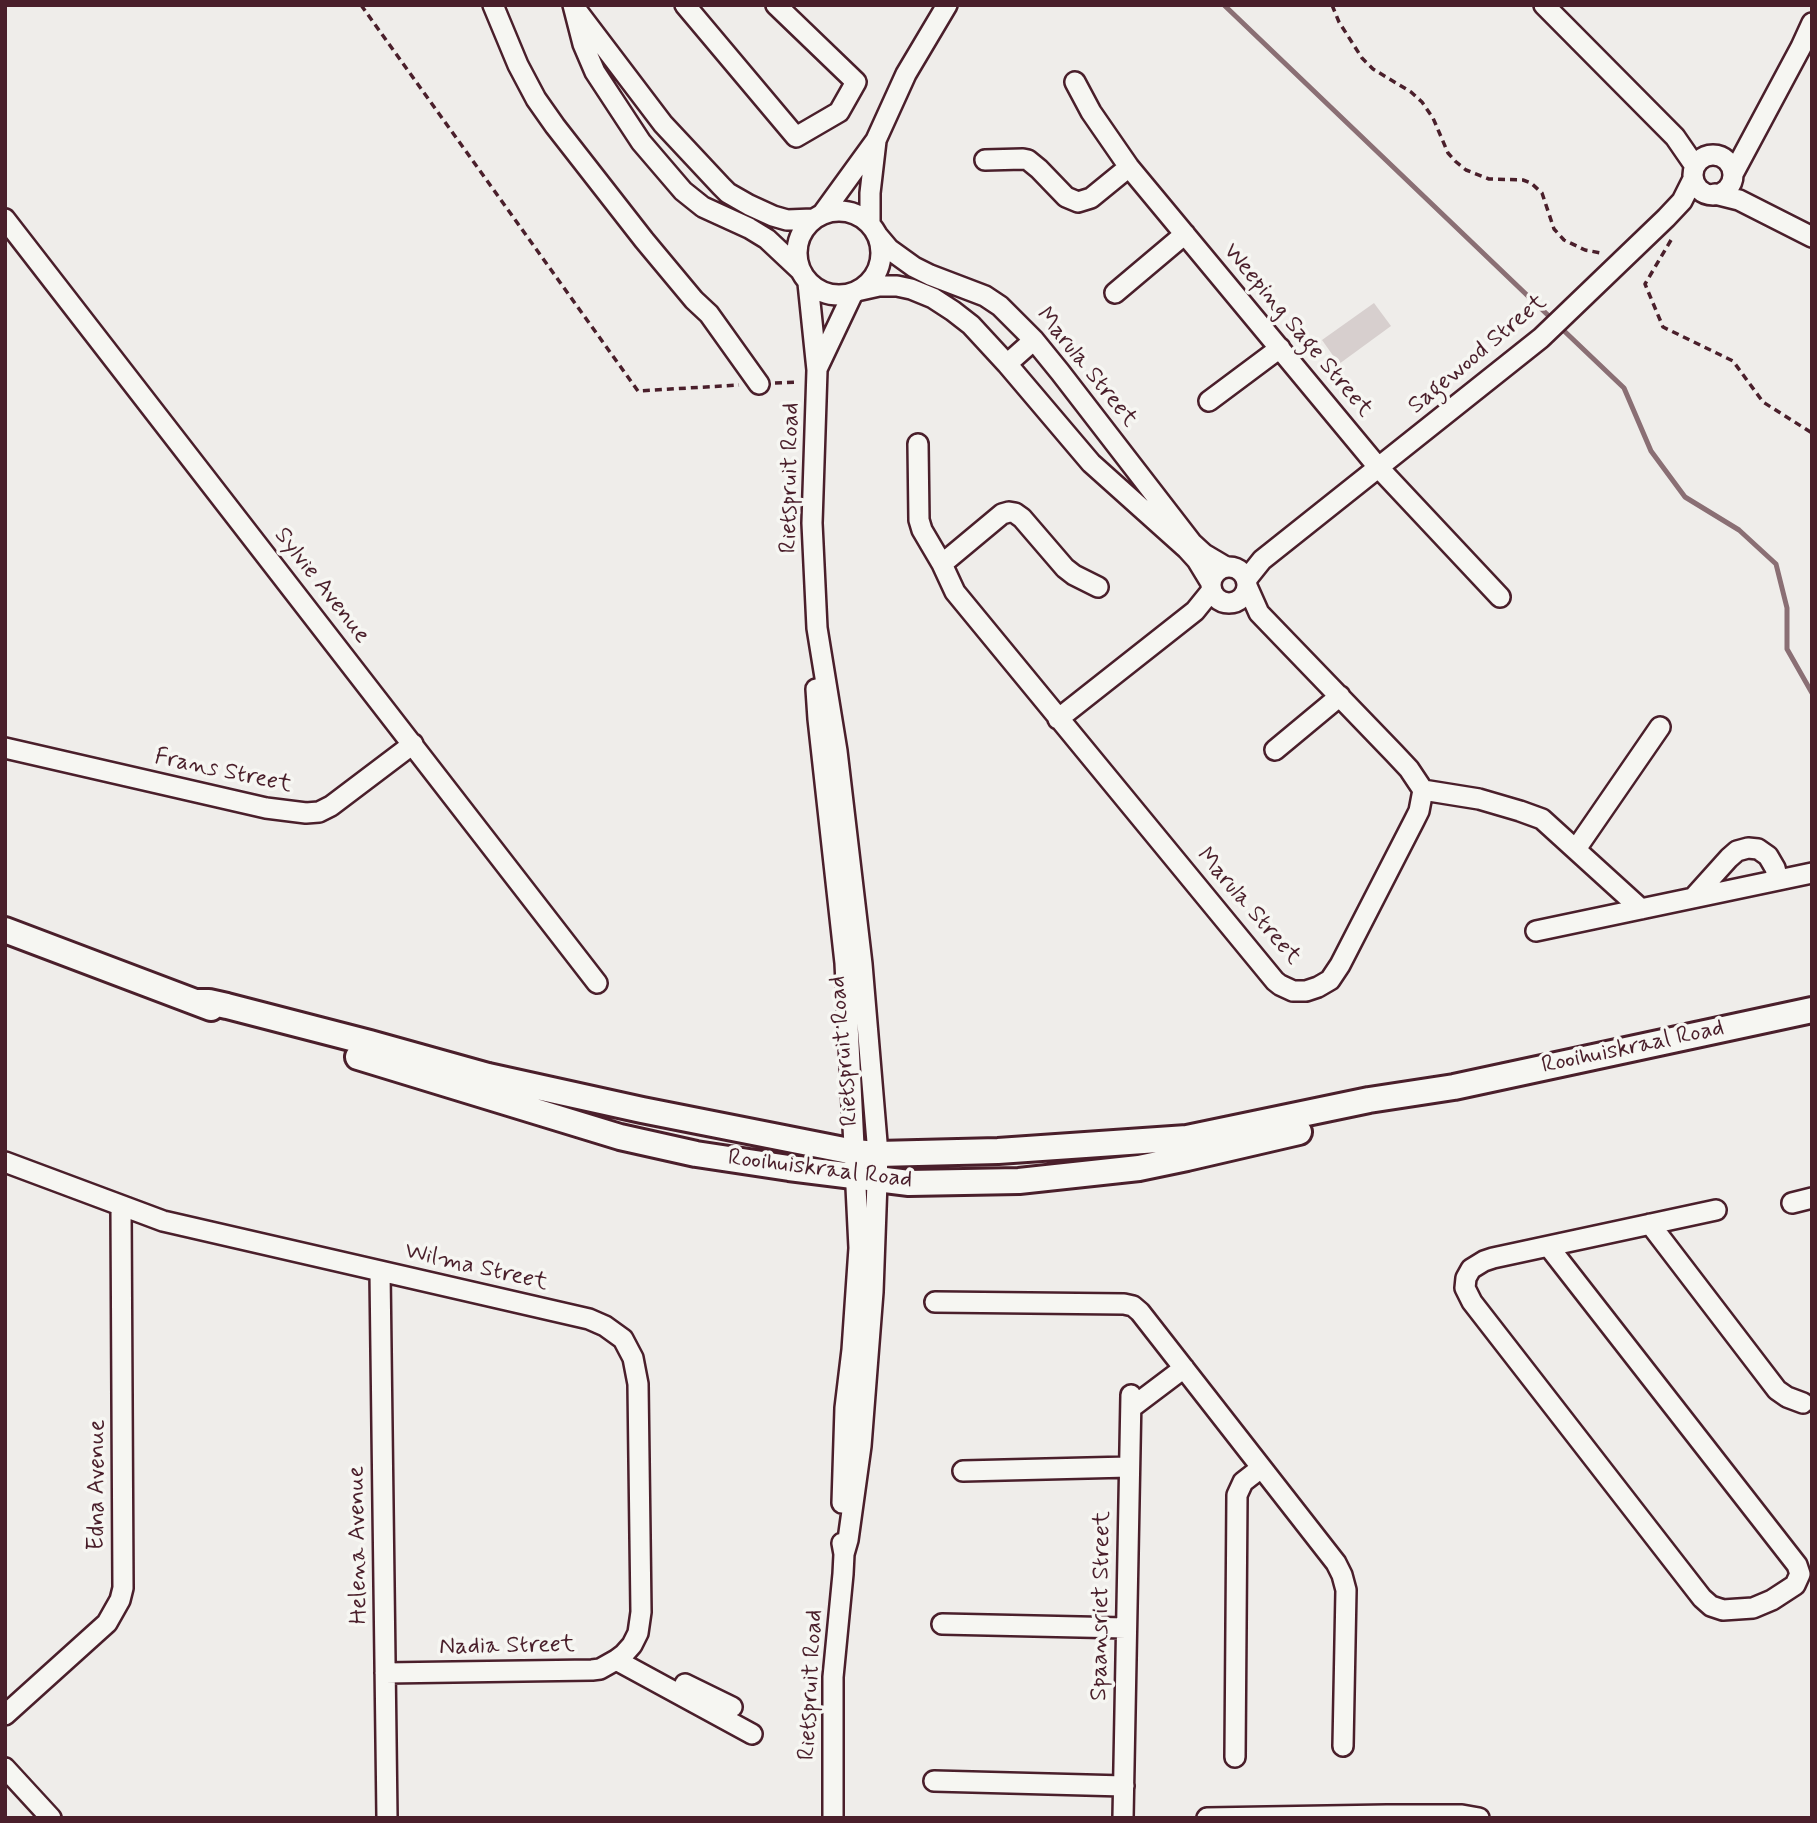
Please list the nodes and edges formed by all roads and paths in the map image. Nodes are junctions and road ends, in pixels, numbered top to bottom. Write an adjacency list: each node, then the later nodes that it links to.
1 (362, 5): 31 (path)
2 (493, 5): 31 (street)
3 (573, 5): 12 (street); 14 (street)
4 (685, 5): 5 (street)
5 (776, 5)
6 (947, 5): 11 (street)
7 (1332, 5): 23 (path)
8 (1544, 5): 16 (street)
9 (1812, 23): 16 (street, Sagewood Street)
10 (1074, 82): 15 (street, Weeping Sage Street)
11 (876, 140): 17 (street); 20 (street)
12 (684, 146): 14 (street); 17 (street)
13 (985, 160): 15 (street)
14 (660, 165): 24 (street)
15 (1129, 167): 21 (street, Weeping Sage Street)
16 (1716, 178): 18 (street, Sagewood Street); 22 (street)
17 (818, 216): 20 (street); 24 (street)
18 (1666, 218): 33 (path); 35 (street, Sagewood Street)
19 (5, 219): 43 (street, Sylvie Avenue)
20 (874, 230): 25 (street); 27 (street, Marula Street)
21 (1185, 234): 26 (street); 28 (street, Weeping Sage Street)
22 (1812, 237)
23 (1607, 255)
24 (804, 276): 25 (street); 30 (street, Rietspruit Road)
25 (857, 291): 29 (street); 30 (street, Rietspruit Road)
26 (1115, 293)
27 (1034, 340): 29 (street); 37 (street, Marula Street)
28 (1280, 348): 32 (street); 35 (street, Weeping Sage Street)
29 (1007, 364): 37 (street)
30 (817, 376): 31 (path); 57 (street, Rietspruit Road)
31 (759, 384)
32 (1209, 401)
33 (1812, 433)
34 (918, 444): 36 (street, Marula Street)
35 (1378, 467): 37 (street, Sagewood Street); 39 (street, Weeping Sage Street)
36 (942, 564): 38 (street); 41 (street, Marula Street)
37 (1230, 585): 40 (street, Marula Street); 41 (street, Sagewood Street)
38 (1098, 587)
39 (1500, 597)
40 (1340, 696): 45 (street); 46 (street, Marula Street)
41 (1058, 719): 46 (street, Marula Street)
42 (1660, 727): 47 (street)
43 (412, 744): 44 (street, Frans Street); 54 (street, Sylvie Avenue)
44 (5, 748)
45 (1275, 750)
46 (1423, 790): 47 (street)
47 (1576, 849): 51 (street)
48 (1812, 873): 49 (street)
49 (1778, 880): 50 (street); 50 (street)
50 (1693, 898): 51 (street)
51 (1641, 909): 53 (street)
52 (5, 930): 57 (main road, Rooihuiskraal Road)
53 (1536, 931)
54 (597, 983)
55 (1812, 1010): 57 (main road, Rooihuiskraal Road)
56 (5, 1162): 60 (street, Wilma Street)
57 (866, 1166): 87 (street, Rietspruit Road)
58 (1812, 1198): 59 (street)
59 (1792, 1203)
60 (121, 1207): 64 (street, Wilma Street); 77 (street, Edna Avenue)
61 (1716, 1210): 62 (street)
62 (1650, 1224): 63 (street); 67 (street)
63 (1549, 1247): 71 (street); 71 (street)
64 (380, 1272): 74 (street, Wilma Street); 75 (street, Helena Avenue)
65 (935, 1302): 66 (street)
66 (1184, 1368): 68 (street, Spaansriet Street); 69 (street)
67 (1803, 1403)
68 (1129, 1467): 70 (street); 73 (street, Spaansriet Street)
69 (1261, 1468): 79 (street); 80 (street)
70 (963, 1471)
71 (1806, 1568)
72 (942, 1624): 73 (street)
73 (1126, 1628): 83 (street, Spaansriet Street)
74 (620, 1657): 75 (street, Nadia Street); 76 (street); 78 (street)
75 (385, 1673): 86 (street, Helena Avenue)
76 (732, 1707)
77 (5, 1715)
78 (752, 1734)
79 (1343, 1746)
80 (1235, 1757)
81 (5, 1768): 85 (street)
82 (934, 1781): 83 (street)
83 (1124, 1786): 88 (street, Spaansriet Street)
84 (1339, 1817): 89 (street); 90 (street)
85 (51, 1818)
86 (387, 1818)
87 (833, 1818)
88 (1123, 1818)
89 (1207, 1818)
90 (1479, 1818)

